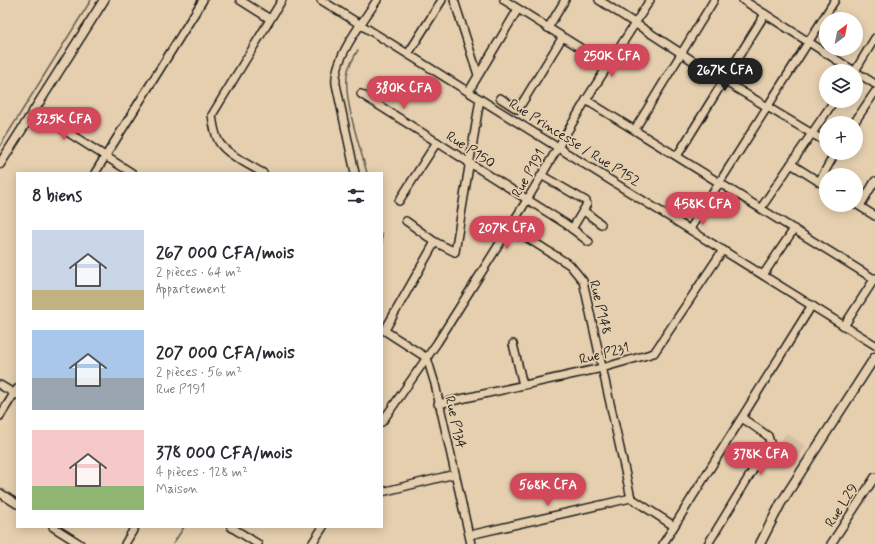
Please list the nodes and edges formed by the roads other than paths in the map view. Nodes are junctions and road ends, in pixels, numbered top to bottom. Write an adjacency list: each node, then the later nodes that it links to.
1 (104, 0): 42 (main road)
2 (203, 0): 49 (street)
3 (240, 0): 18 (street)
4 (282, 0): 18 (street)
5 (321, 0): 20 (street, Rue Princesse / Rue P152)
6 (377, 0): 20 (street)
7 (442, 0): 25 (street)
8 (454, 0): 30 (street)
9 (504, 0): 16 (street)
10 (565, 0): 21 (street)
11 (599, 0): 19 (street)
12 (650, 0): 19 (street, Rue P191)
13 (714, 0): 26 (street)
14 (743, 0): 17 (street)
15 (835, 0): 24 (street)
16 (518, 9): 21 (street); 30 (street)
17 (765, 14): 24 (street); 32 (street)
18 (270, 19): 56 (street)
19 (636, 23): 26 (street); 29 (street, Rue P191)
20 (361, 25): 25 (street, Rue Princesse / Rue P152); 57 (street)
21 (548, 28): 22 (street)
22 (562, 38): 29 (street); 37 (street)
23 (875, 38): 28 (street)
24 (808, 41): 27 (street); 40 (street)
25 (408, 54): 34 (street, Rue Princesse / Rue P152)
26 (682, 54): 32 (street); 44 (street)
27 (844, 64)
28 (859, 64)
29 (609, 66): 39 (street, Rue P191)
30 (478, 75): 34 (street)
31 (863, 76): 33 (street)
32 (724, 81): 40 (street); 50 (street)
33 (875, 84)
34 (469, 91): 38 (street, Rue Princesse / Rue P152)
35 (875, 92): 43 (street)
36 (361, 94): 47 (street, Rue P150)
37 (500, 98)
38 (480, 99): 48 (street, Rue Princesse / Rue P152); 52 (street)
39 (586, 100): 44 (street); 48 (street, Rue P191)
40 (768, 106): 45 (street); 61 (street)
41 (829, 108): 45 (street)
42 (34, 111): 49 (street); 51 (main road)
43 (859, 116)
44 (635, 129): 50 (street)
45 (812, 134): 46 (street); 53 (street)
46 (819, 138)
47 (437, 142): 52 (street, Rue P150); 64 (street)
48 (558, 147): 58 (street, Rue P191); 73 (street, Rue Princesse / Rue P152)
49 (105, 156): 54 (street); 55 (street)
50 (677, 156): 61 (street)
51 (0, 164)
52 (469, 164): 63 (street, Rue P150); 75 (street)
53 (791, 164): 60 (street); 65 (street)
54 (96, 172)
55 (130, 172)
56 (262, 172)
57 (355, 172)
58 (541, 175): 63 (street, Rue P191); 67 (street)
59 (875, 181): 62 (street)
60 (819, 182)
61 (720, 183): 65 (street); 73 (street)
62 (863, 198)
63 (527, 200): 71 (street, Rue P191); 72 (street, Rue P150)
64 (399, 201)
65 (761, 208): 74 (street)
66 (863, 208): 68 (street)
67 (584, 211): 70 (street); 72 (street)
68 (875, 216)
69 (406, 221): 75 (street)
70 (601, 224)
71 (510, 226): 86 (street, Rue P191); 87 (street, Rue P148)
72 (572, 229): 76 (street, Rue P150)
73 (690, 229): 77 (street, Rue Princesse / Rue P152)
74 (794, 229): 78 (street); 79 (street)
75 (435, 242): 82 (street)
76 (589, 242)
77 (723, 250): 78 (street, Rue Princesse / Rue P152); 87 (street, Rue P231)
78 (763, 275): 80 (street, Rue Princesse / Rue P152)
79 (875, 278): 81 (street)
80 (812, 306): 81 (street, Rue Princesse / Rue P152); 93 (street)
81 (844, 326): 84 (street, Rue Princesse / Rue P152)
82 (383, 329): 86 (street)
83 (513, 344): 89 (street)
84 (875, 345)
85 (875, 357): 114 (main road)
86 (427, 358): 91 (street, Rue P134); 94 (street, Rue P191)
87 (602, 368): 89 (street, Rue P231); 99 (street, Rue P148)
88 (0, 385): 90 (street)
89 (523, 385): 91 (street, Rue P231)
90 (16, 393): 92 (street)
91 (438, 404): 95 (street, Rue P134)
92 (0, 416)
93 (742, 418): 101 (street); 113 (street)
94 (383, 421)
95 (455, 474): 97 (street); 106 (street, Rue P134)
96 (874, 479): 115 (street, Rue L29)
97 (383, 492)
98 (0, 494): 100 (street)
99 (631, 498): 101 (street); 106 (street)
100 (16, 503)
101 (674, 526): 112 (street)
102 (54, 528): 107 (street)
103 (134, 528): 108 (street)
104 (233, 528): 109 (street)
105 (322, 528): 110 (street)
106 (470, 535): 111 (street, Rue P134)
107 (80, 544)
108 (125, 544)
109 (258, 544)
110 (312, 544)
111 (471, 544)
112 (663, 544)
113 (708, 544)
114 (760, 544)
115 (831, 544)

